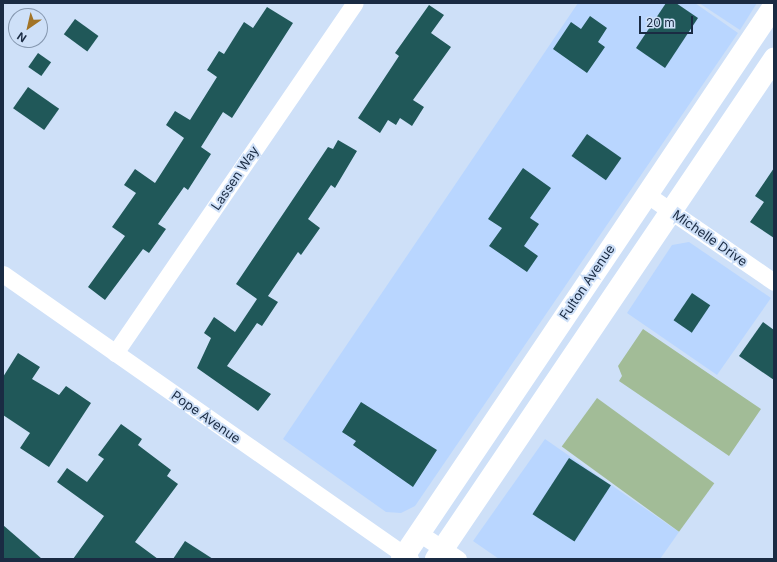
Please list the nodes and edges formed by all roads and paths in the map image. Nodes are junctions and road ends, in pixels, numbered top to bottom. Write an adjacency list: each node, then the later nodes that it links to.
1 (355, 3): 8 (street, Lassen Way)
2 (774, 6): 4 (main road, Fulton Avenue)
3 (774, 59): 5 (main road)
4 (646, 194): 5 (street, Michelle Drive); 9 (main road, Fulton Avenue)
5 (671, 211): 7 (street, Michelle Drive); 10 (main road)
6 (3, 274): 8 (street, Pope Avenue)
7 (774, 282)
8 (115, 353): 11 (street, Pope Avenue)
9 (419, 533): 10 (street); 11 (main road, Fulton Avenue)
10 (446, 556)
11 (405, 558)

